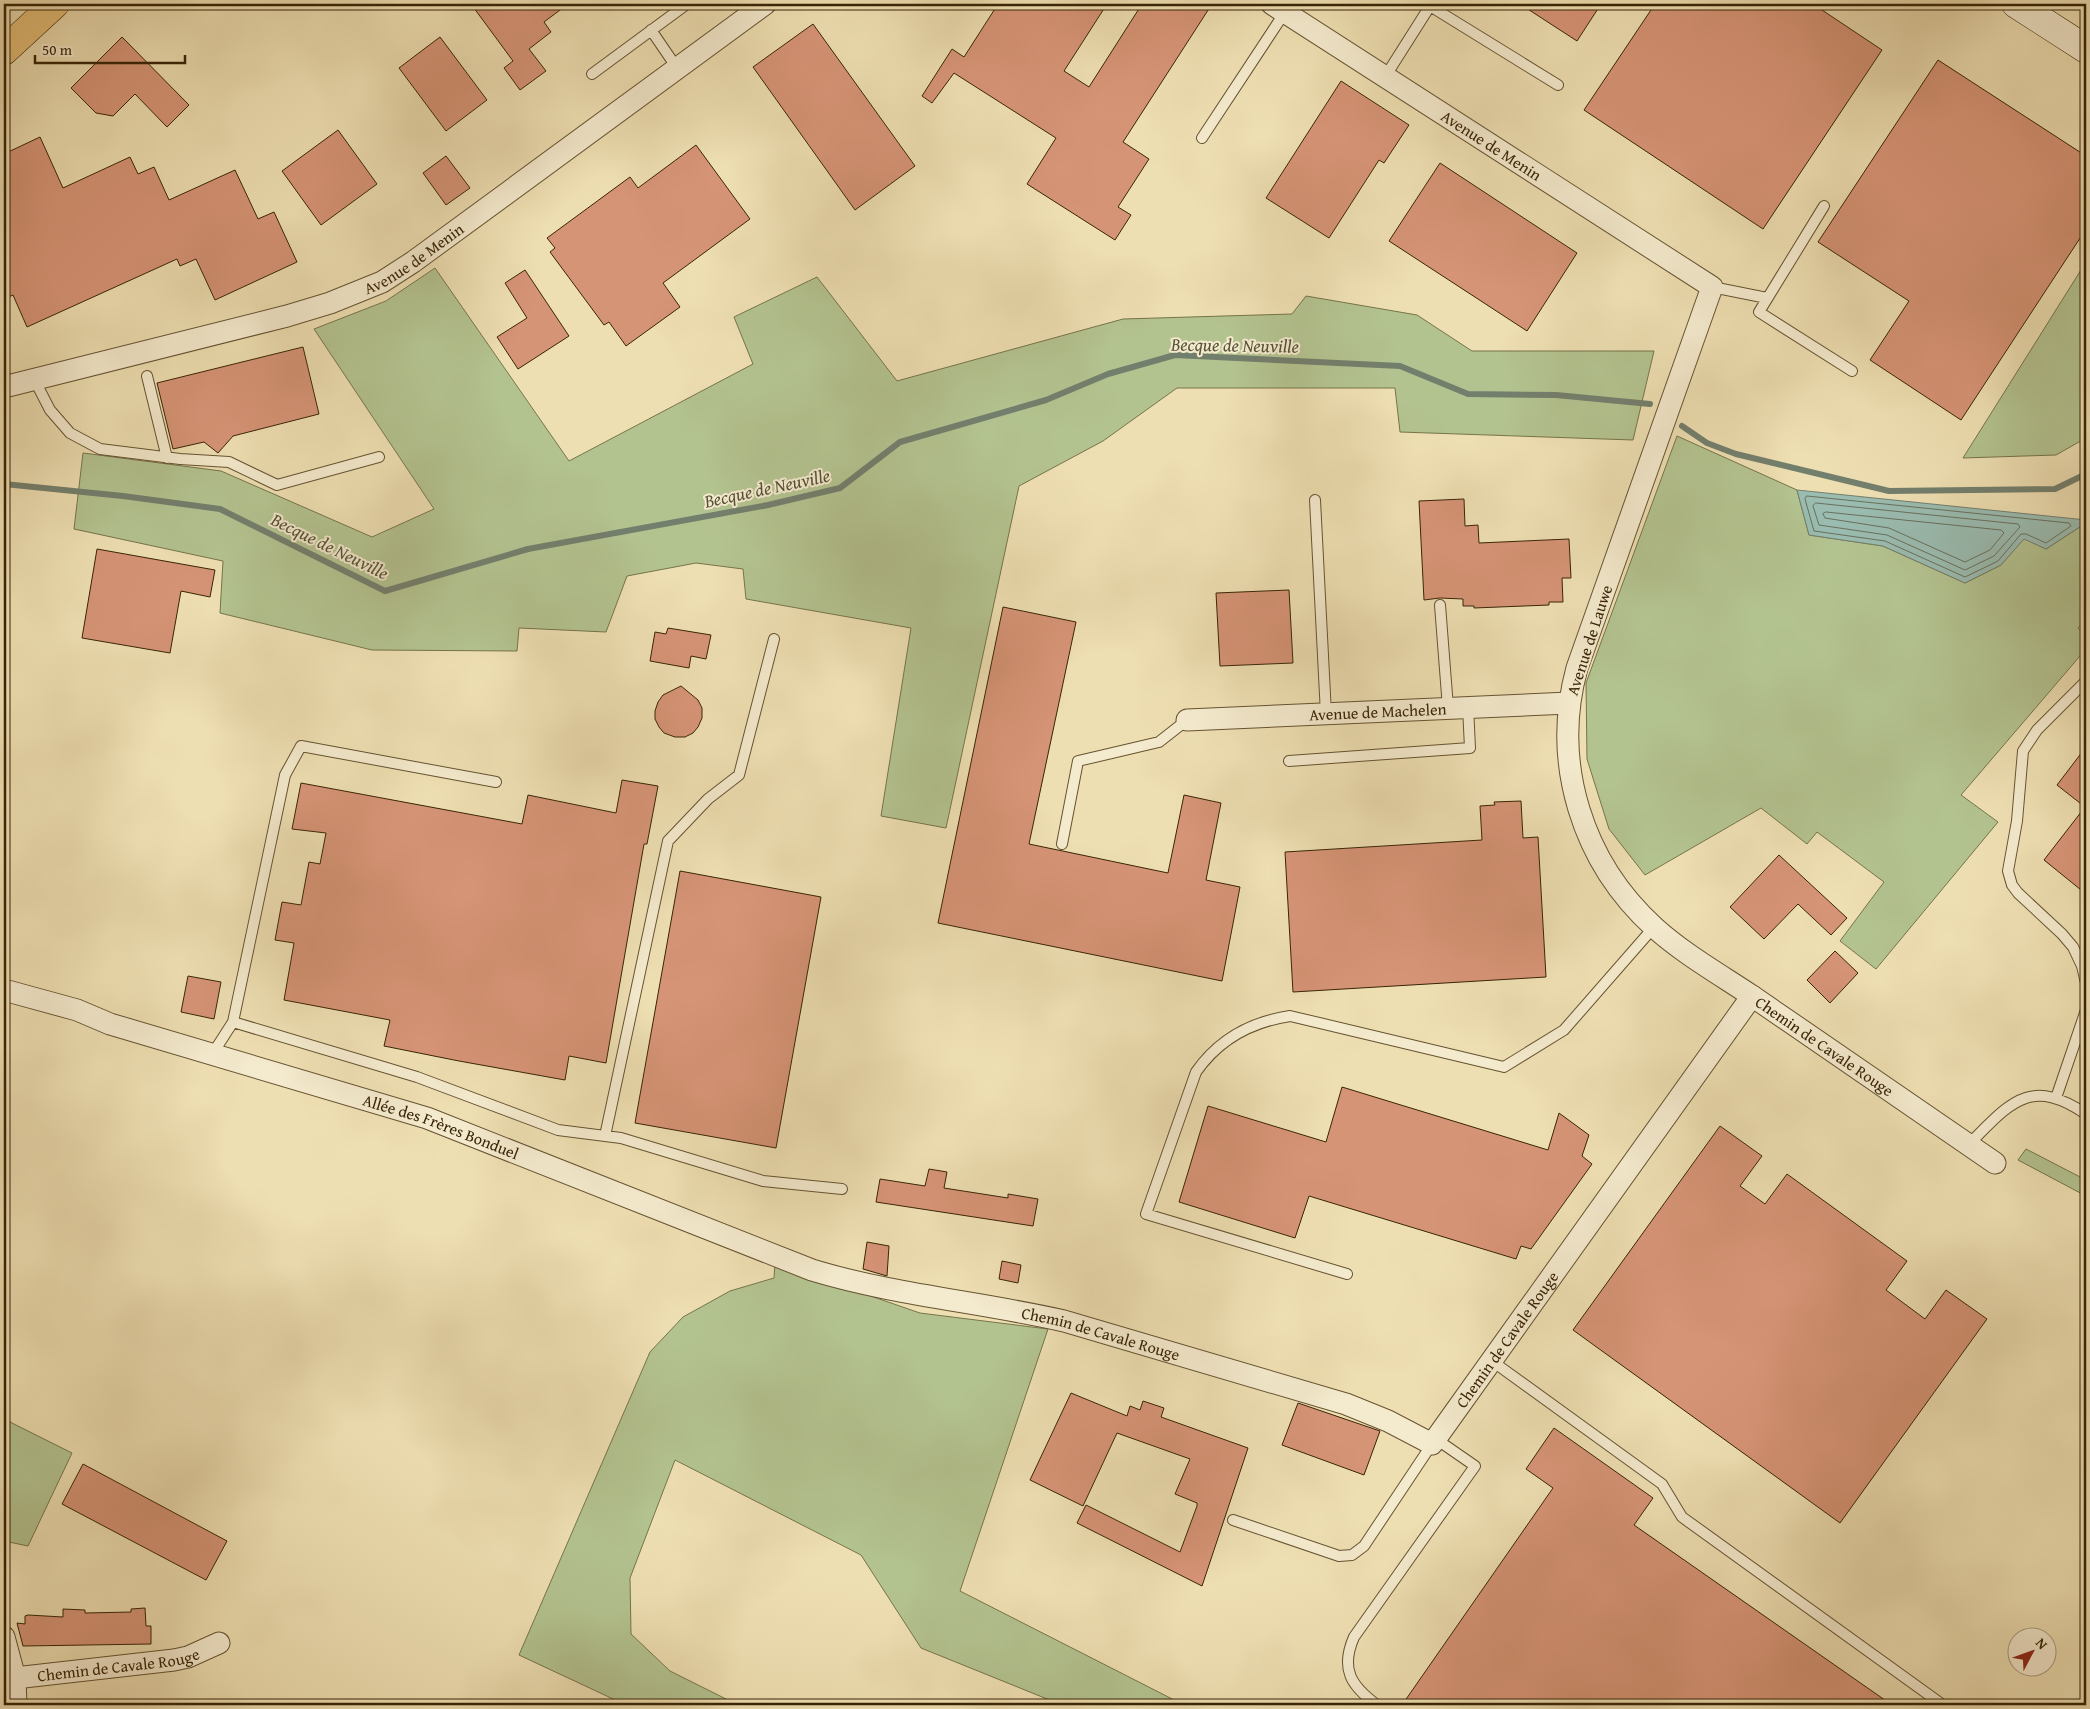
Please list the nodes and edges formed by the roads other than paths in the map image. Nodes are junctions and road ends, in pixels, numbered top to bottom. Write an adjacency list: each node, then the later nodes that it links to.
1 (28, 4): 7 (main road)
2 (55, 4): 10 (main road)
3 (686, 4): 8 (lane)
4 (765, 4): 11 (street, Avenue de Menin)
5 (2016, 4): 9 (main road)
6 (1278, 8): 13 (street, Avenue de Menin); 15 (lane)
7 (4, 27)
8 (650, 30): 11 (lane); 12 (lane)
9 (2086, 49)
10 (4, 51)
11 (678, 68): 21 (street, Avenue de Menin)
12 (592, 74)
13 (1385, 77): 14 (lane); 17 (street, Avenue de Menin)
14 (1558, 85)
15 (1202, 138)
16 (1824, 206): 18 (lane)
17 (1712, 287): 18 (lane); 29 (street, Avenue de Lauwe)
18 (1767, 298): 19 (lane)
19 (1852, 371)
20 (147, 376): 24 (lane)
21 (34, 379): 22 (street, Avenue de Menin); 24 (lane)
22 (4, 387)
23 (379, 457): 24 (lane)
24 (166, 458)
25 (1315, 500): 31 (lane)
26 (1440, 604): 30 (lane)
27 (774, 639): 45 (lane)
28 (2086, 681): 37 (lane)
29 (1569, 703): 30 (street, Avenue de Machelen); 36 (street, Avenue de Lauwe)
30 (1458, 708): 31 (street, Avenue de Machelen); 33 (lane)
31 (1326, 714): 32 (street, Avenue de Machelen)
32 (1187, 720): 35 (lane)
33 (1289, 761)
34 (496, 782): 41 (lane)
35 (1062, 844)
36 (1654, 927): 39 (street, Avenue de Lauwe); 49 (lane)
37 (2086, 983)
38 (4, 990): 42 (street, Allée des Frères Bonduel)
39 (1752, 996): 46 (street, Chemin de Cavale Rouge); 51 (street, Chemin de Cavale Rouge)
40 (2086, 1010): 43 (lane)
41 (233, 1022): 42 (lane); 45 (lane)
42 (213, 1053): 50 (street, Allée des Frères Bonduel)
43 (2056, 1098): 44 (lane); 46 (lane)
44 (2086, 1114)
45 (605, 1136): 48 (lane)
46 (1967, 1146): 47 (street, Chemin de Cavale Rouge)
47 (1995, 1163)
48 (842, 1189)
49 (1346, 1274)
50 (870, 1285): 52 (street, Chemin de Cavale Rouge)
51 (1492, 1360): 52 (street, Chemin de Cavale Rouge); 59 (lane)
52 (1434, 1442): 53 (lane); 58 (lane)
53 (1233, 1520)
54 (4, 1637): 56 (street)
55 (219, 1643): 56 (street, Chemin de Cavale Rouge)
56 (15, 1678): 57 (street)
57 (16, 1705)
58 (1377, 1705)
59 (1943, 1705)

